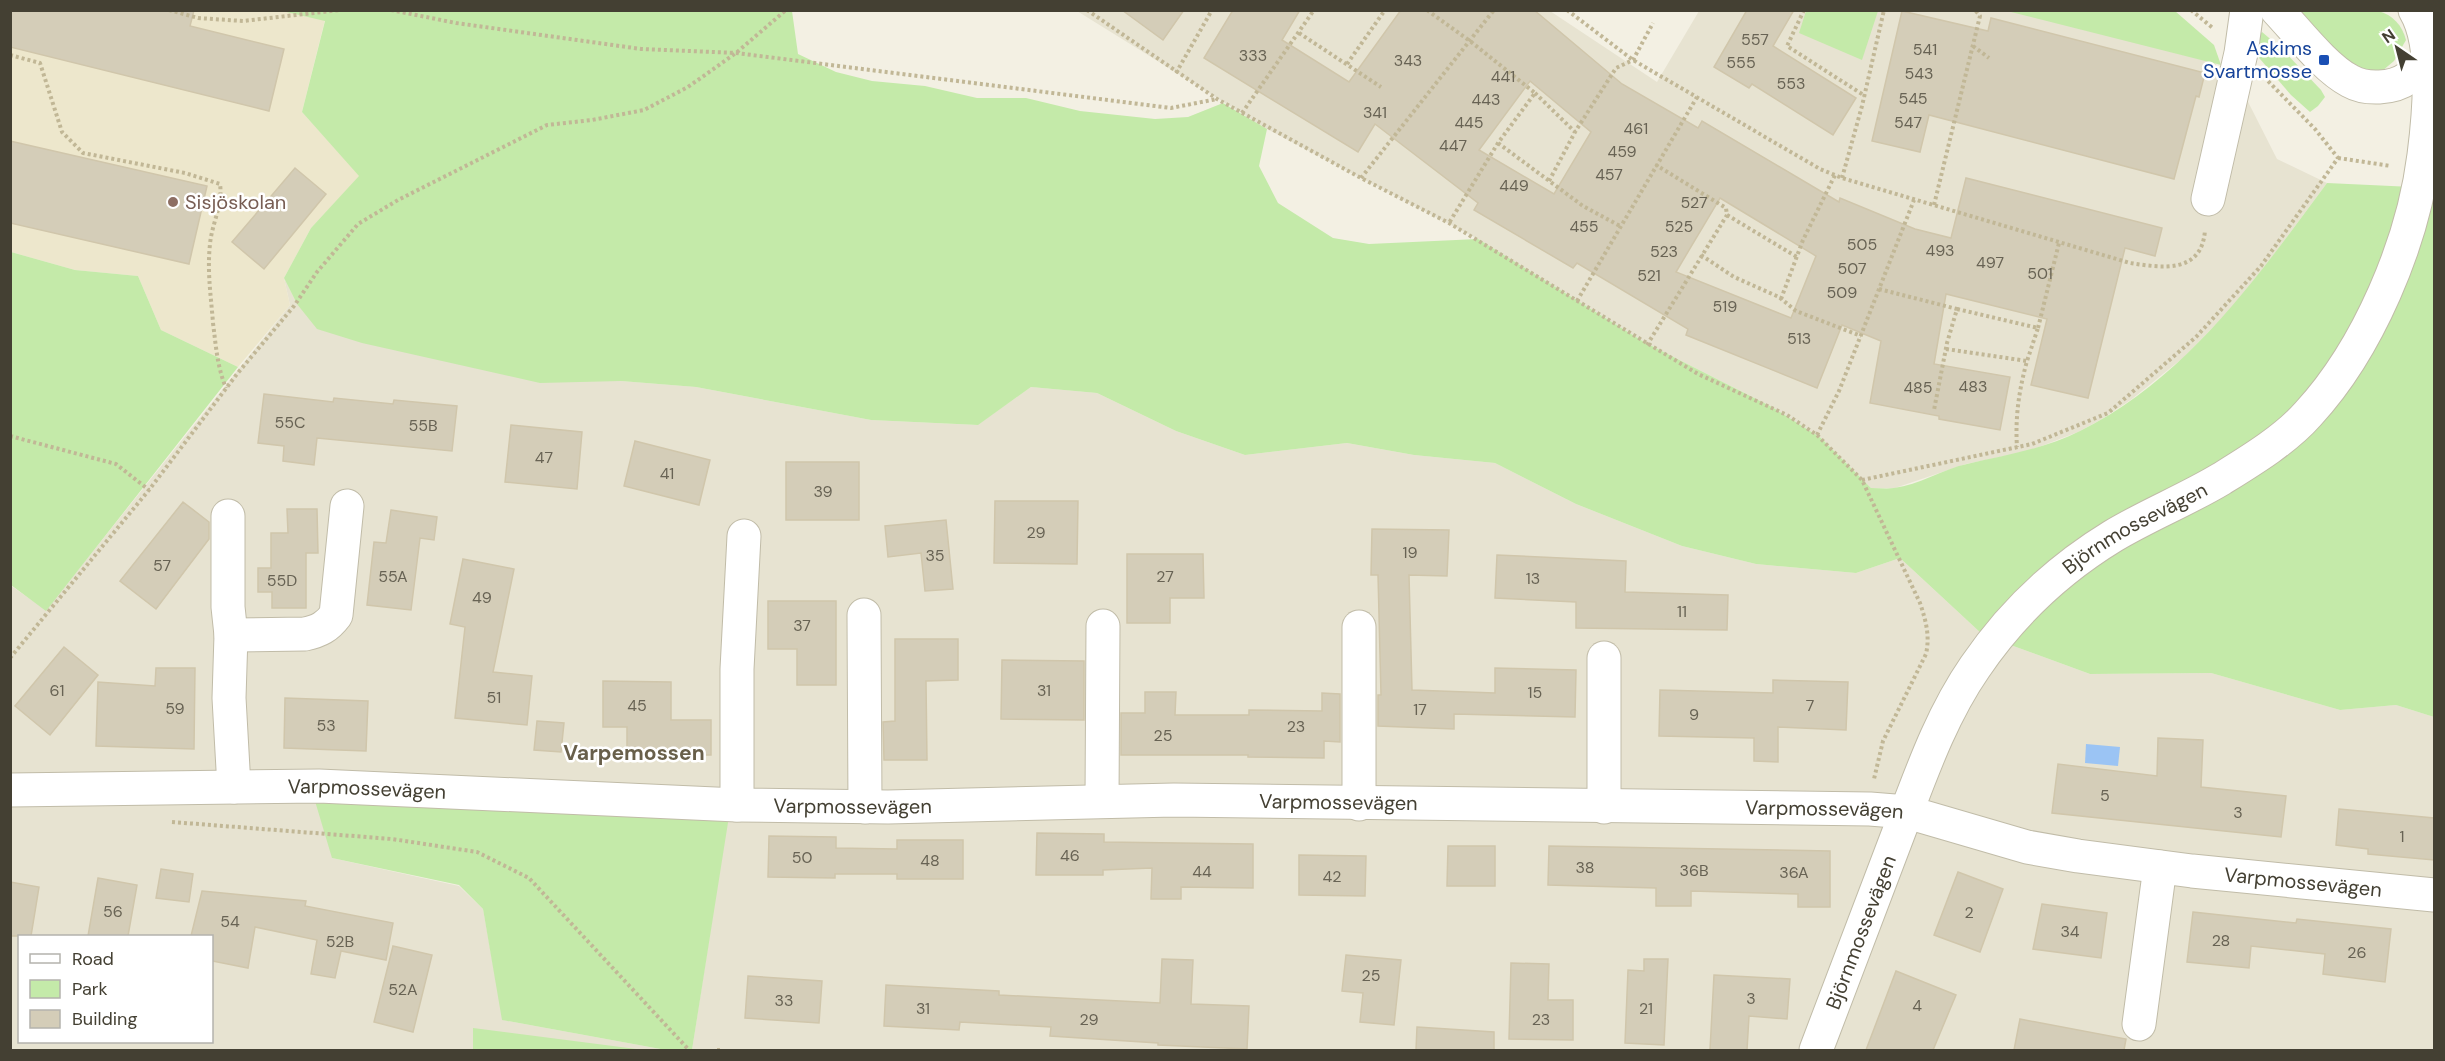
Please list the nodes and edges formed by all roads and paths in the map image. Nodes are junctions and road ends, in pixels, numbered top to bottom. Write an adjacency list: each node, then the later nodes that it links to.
1 (169, 10): 2 (path)
2 (340, 10)
3 (392, 10): 23 (path)
4 (786, 10): 23 (path)
5 (1087, 10): 30 (path)
6 (1212, 10): 30 (path)
7 (1314, 10): 20 (path)
8 (1384, 10): 29 (path)
9 (1427, 10): 21 (path)
10 (1494, 10): 21 (path)
11 (1567, 10): 28 (path)
12 (1804, 10): 33 (path)
13 (1884, 10): 33 (path)
14 (1975, 10): 22 (path)
15 (2191, 10): 24 (path)
16 (2247, 10): 24 (street)
17 (2277, 10): 27 (street)
18 (2418, 15): 27 (street, Björnmossevägen)
19 (1653, 23): 28 (path)
20 (1299, 33): 29 (path); 36 (path)
21 (1470, 41): 32 (path); 43 (path)
22 (1972, 46): 26 (path); 48 (path)
23 (736, 53): 35 (path); 64 (path)
24 (2241, 53): 39 (path); 46 (street)
25 (10, 55): 64 (path)
26 (1989, 58)
27 (2428, 59): 88 (street, Björnmossevägen)
28 (1633, 60): 34 (path); 37 (path)
29 (1347, 64): 31 (path)
30 (1176, 73): 35 (path)
31 (1381, 87)
32 (1535, 93): 37 (path); 38 (path)
33 (1865, 96): 44 (path)
34 (1697, 97): 40 (path); 42 (path)
35 (1216, 99): 36 (path)
36 (1242, 113): 43 (path)
37 (1575, 132): 45 (path)
38 (1498, 143): 45 (path); 50 (path)
39 (2338, 158): 41 (path); 68 (path)
40 (1656, 165): 49 (path); 51 (path)
41 (2394, 167)
42 (1835, 175): 44 (path); 54 (path)
43 (1361, 178): 50 (path)
44 (1842, 178): 47 (path)
45 (1549, 181): 51 (path)
46 (2208, 199): 52 (path)
47 (1914, 200): 48 (path); 55 (path)
48 (1934, 205): 52 (path)
49 (1726, 215): 53 (path); 54 (path)
50 (1449, 223): 57 (path)
51 (1620, 226): 57 (path)
52 (2059, 243): 59 (path)
53 (1701, 255): 56 (path); 61 (path)
54 (1797, 257): 56 (path)
55 (1879, 289): 58 (path); 60 (path)
56 (1781, 299): 60 (path)
57 (1577, 301): 61 (path)
58 (1957, 309): 59 (path); 62 (path)
59 (2038, 328): 63 (path)
60 (1861, 336): 66 (path)
61 (1647, 345): 66 (path)
62 (1946, 349): 63 (path); 65 (path)
63 (2027, 361): 68 (path)
64 (226, 388): 70 (path)
65 (1935, 410)
66 (1817, 435): 69 (path)
67 (10, 436): 70 (path)
68 (2017, 447): 69 (path)
69 (1862, 480): 87 (path)
70 (149, 490): 78 (path)
71 (347, 506): 77 (street)
72 (228, 516): 77 (street)
73 (744, 536): 84 (street)
74 (864, 615): 85 (street)
75 (1103, 626): 82 (street)
76 (1359, 627): 83 (street)
77 (231, 635): 80 (street)
78 (10, 658)
79 (1604, 658): 86 (street)
80 (234, 787): 81 (street, Varpmossevägen); 84 (street, Varpmossevägen)
81 (10, 790)
82 (1102, 801): 83 (street, Varpmossevägen); 85 (street, Varpmossevägen)
83 (1359, 804): 86 (street, Varpmossevägen)
84 (737, 806): 85 (street, Varpmossevägen)
85 (866, 807)
86 (1604, 807): 87 (street, Varpmossevägen)
87 (1870, 809): 88 (street, Varpmossevägen)
88 (1907, 812): 90 (street, Varpmossevägen); 96 (street, Björnmossevägen)
89 (165, 821): 93 (path)
90 (2160, 867): 91 (street, Varpmossevägen); 92 (street)
91 (2434, 894)
92 (2139, 1024)
93 (689, 1050)
94 (717, 1050): 95 (path)
95 (723, 1050)
96 (1816, 1050)

